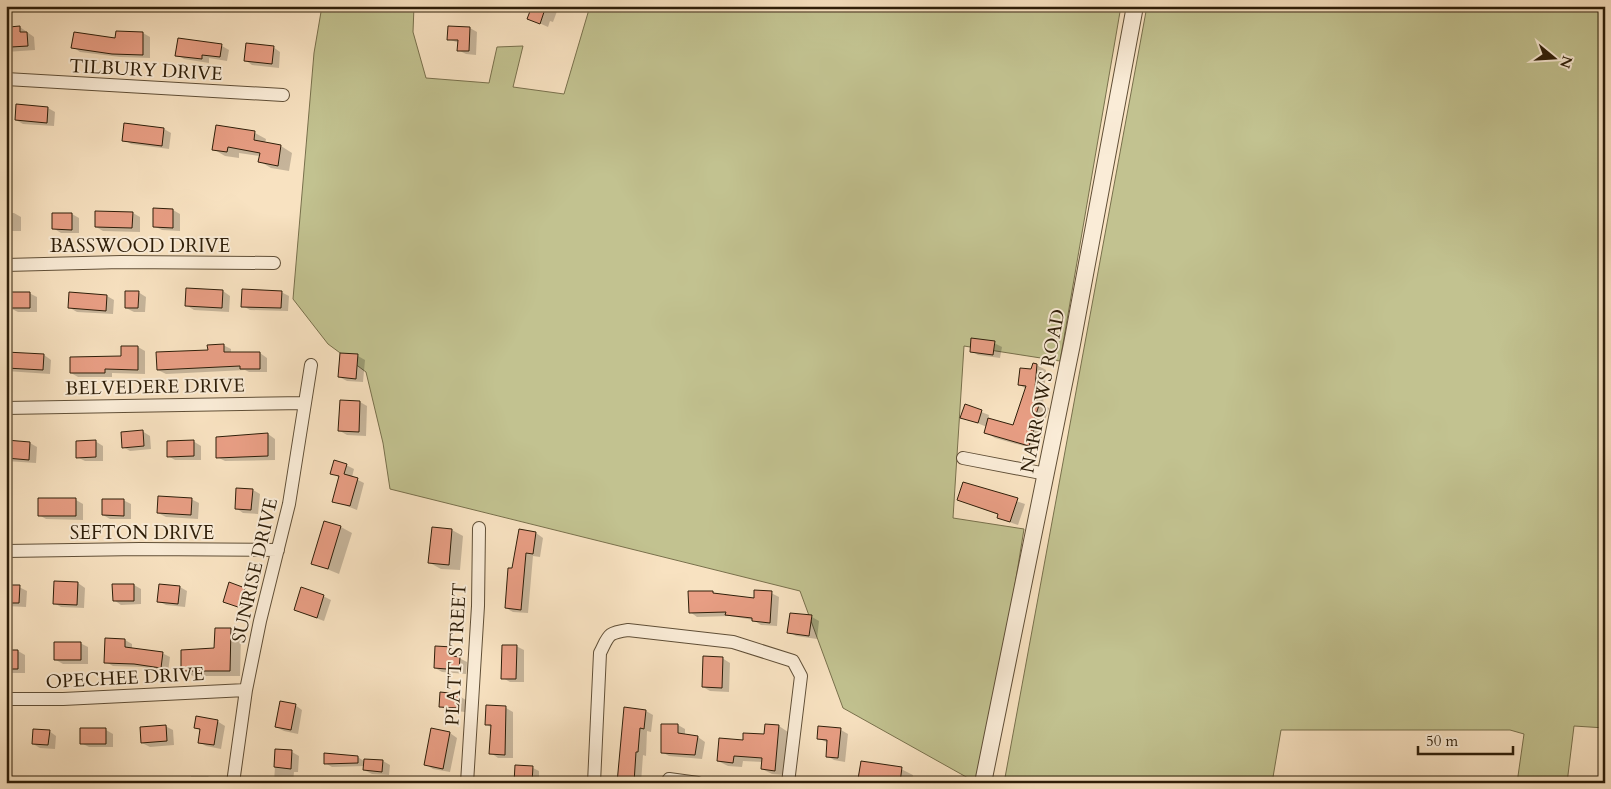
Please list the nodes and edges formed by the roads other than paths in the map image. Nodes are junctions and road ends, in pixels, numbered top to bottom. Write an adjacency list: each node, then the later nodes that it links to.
1 (1135, 6): 10 (street, NARROWS ROAD)
2 (6, 79): 3 (street, TILBURY DRIVE)
3 (283, 95)
4 (274, 263): 5 (street, BASSWOOD DRIVE)
5 (6, 265)
6 (311, 365): 7 (street, SUNRISE DRIVE)
7 (305, 403): 8 (street, BELVEDERE DRIVE); 12 (street, SUNRISE DRIVE)
8 (6, 408)
9 (963, 458): 10 (street)
10 (1046, 474): 22 (street, NARROWS ROAD)
11 (479, 528): 18 (street, PLATT STREET)
12 (278, 550): 13 (street, SEFTON DRIVE); 14 (street, SUNRISE DRIVE)
13 (6, 551)
14 (246, 690): 15 (street, OPECHEE DRIVE); 17 (street, SUNRISE DRIVE)
15 (6, 699)
16 (668, 779): 20 (street)
17 (233, 783)
18 (467, 783)
19 (594, 783): 21 (street)
20 (698, 783)
21 (788, 783)
22 (983, 783)

